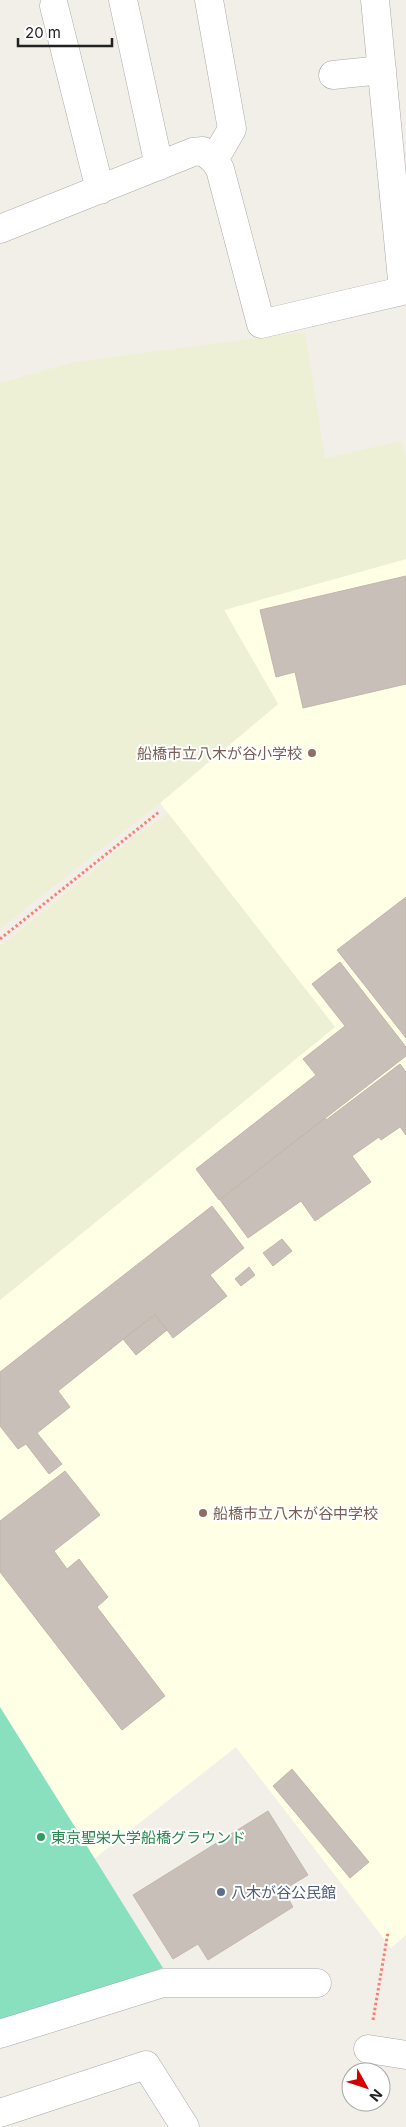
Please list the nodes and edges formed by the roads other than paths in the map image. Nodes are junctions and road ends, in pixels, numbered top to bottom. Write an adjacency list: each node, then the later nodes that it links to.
1 (123, 0): 8 (street)
2 (209, 0): 7 (street)
3 (375, 0): 5 (street)
4 (54, 6): 9 (street)
5 (382, 70): 6 (street); 11 (street)
6 (334, 75)
7 (214, 160): 8 (street); 11 (street)
8 (159, 166): 9 (street)
9 (100, 190): 10 (street)
10 (0, 230)
11 (405, 290)
12 (318, 1983): 13 (street)
13 (0, 2034)
14 (368, 2049): 15 (street)
15 (406, 2055)
16 (0, 2113): 17 (street)
17 (185, 2127)

